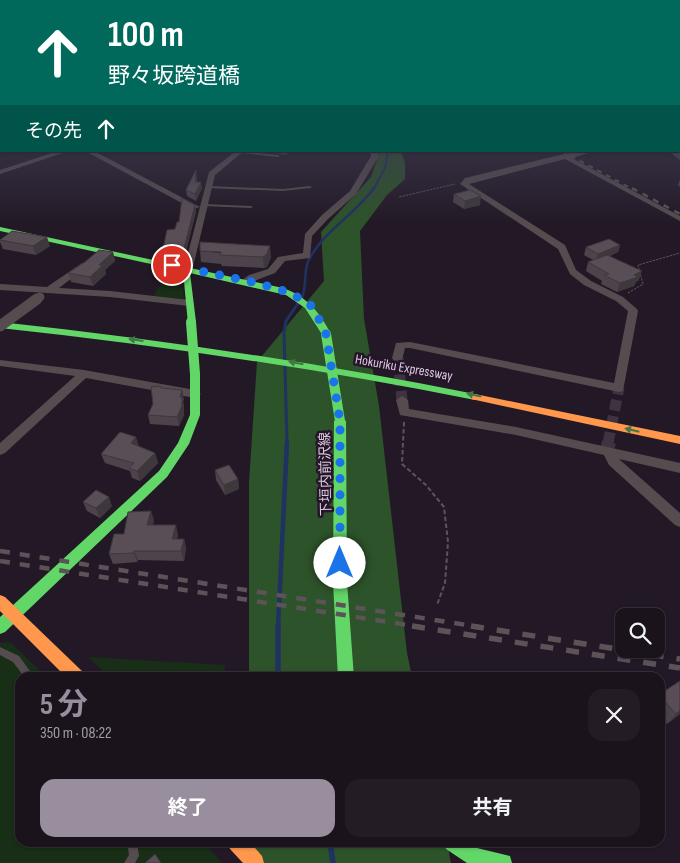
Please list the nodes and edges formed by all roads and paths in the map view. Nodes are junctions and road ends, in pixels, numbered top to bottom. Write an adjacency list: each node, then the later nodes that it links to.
1 (63, 152): 8 (street)
2 (90, 152): 14 (street)
3 (241, 152): 7 (lane); 10 (street)
4 (373, 152): 21 (street)
5 (585, 152): 6 (street)
6 (571, 154): 9 (street); 15 (street); 16 (street)
7 (278, 156)
8 (0, 172)
9 (464, 184): 12 (path); 24 (street)
10 (208, 187): 11 (lane); 14 (street)
11 (310, 187)
12 (399, 197)
13 (251, 207): 14 (lane)
14 (203, 208): 20 (street)
15 (680, 210)
16 (680, 219)
17 (0, 229): 19 (main road)
18 (680, 253): 24 (path)
19 (95, 257): 20 (main road); 23 (street)
20 (189, 269): 21 (main road); 25 (main road)
21 (246, 281): 50 (main road, 下垣内前沢線, bridge)
22 (0, 287): 23 (street)
23 (50, 290): 25 (street); 28 (street, bridge)
24 (620, 298): 34 (street)
25 (189, 302): 36 (main road, bridge)
26 (0, 314): 27 (main road)
27 (75, 321)
28 (0, 326): 38 (main road, Hokuriku Expressway, one-way to 28)
29 (183, 335): 30 (main road)
30 (202, 338)
31 (315, 355): 32 (main road, Hokuriku Expressway)
32 (343, 360)
33 (0, 363): 35 (street)
34 (396, 365)
35 (84, 374): 36 (street); 39 (street)
36 (195, 394): 45 (main road)
37 (403, 406): 40 (street); 44 (path)
38 (680, 440)
39 (0, 450)
40 (607, 450): 41 (street); 42 (street)
41 (680, 468)
42 (680, 521)
43 (0, 600): 45 (main road)
44 (438, 605)
45 (14, 614): 46 (main road); 49 (main road)
46 (0, 627)
47 (0, 651): 48 (lane)
48 (26, 672)
49 (72, 672)
50 (346, 672)
51 (133, 847): 54 (lane)
52 (241, 847): 55 (main road)
53 (460, 847): 56 (main road)
54 (130, 863)
55 (255, 863)
56 (503, 863)

